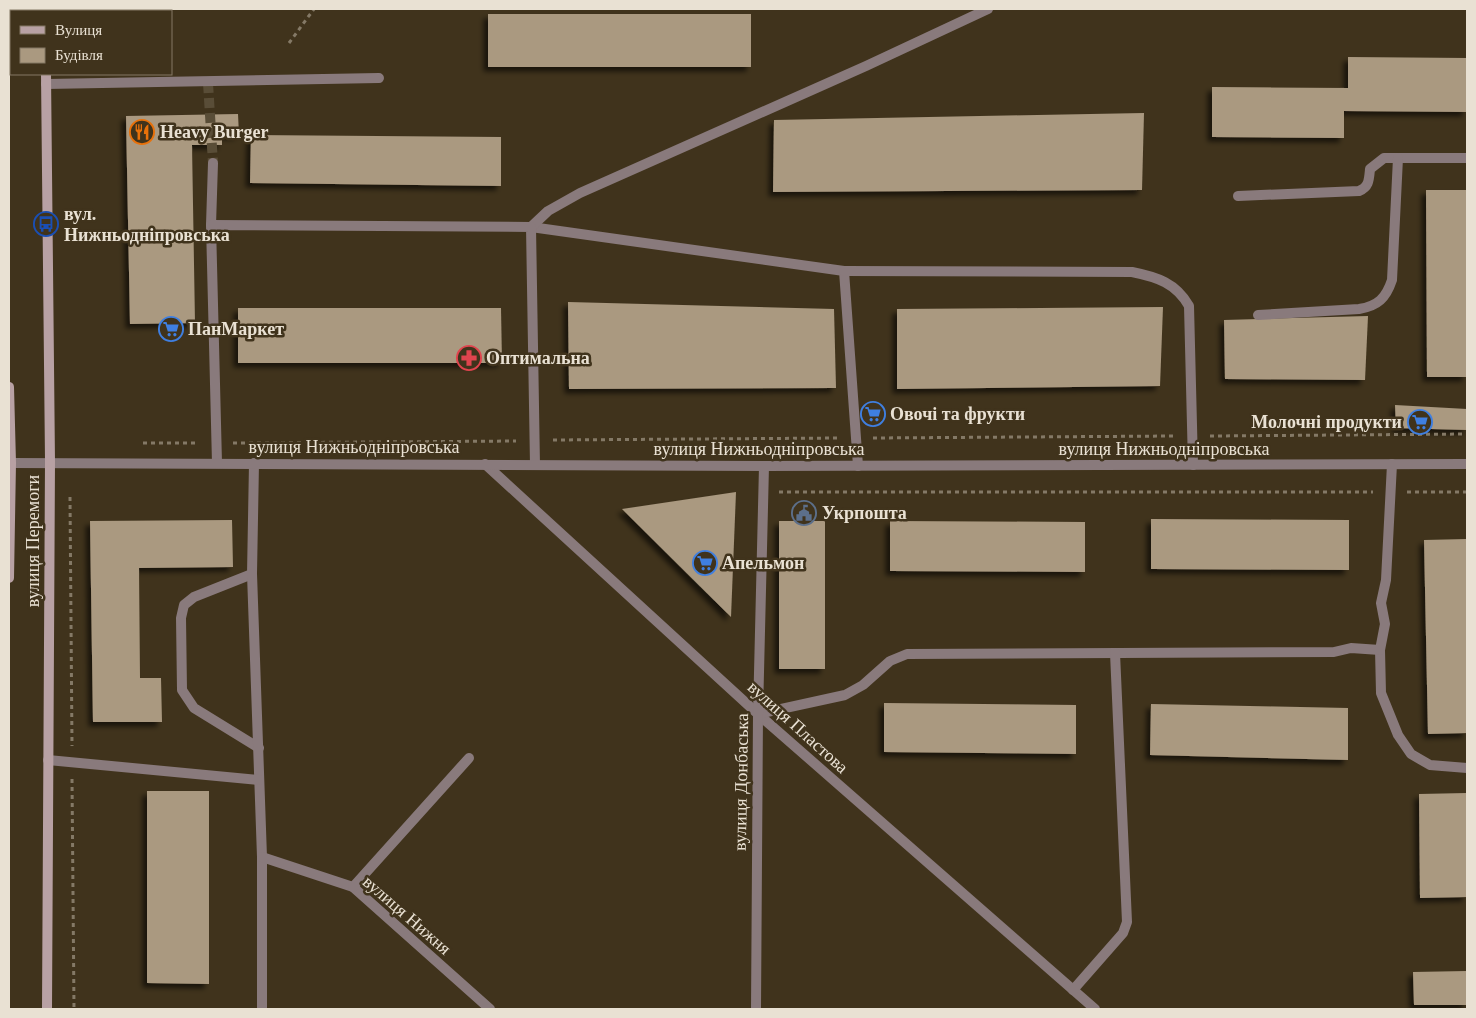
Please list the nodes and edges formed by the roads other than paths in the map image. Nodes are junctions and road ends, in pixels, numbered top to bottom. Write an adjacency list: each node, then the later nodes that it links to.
1 (988, 9): 9 (street)
2 (379, 78): 3 (street)
3 (46, 79): 13 (main road, вулиця Перемоги)
4 (1398, 158): 5 (street); 7 (street); 11 (street)
5 (1467, 158)
6 (213, 163): 8 (street)
7 (1238, 196)
8 (211, 225): 9 (street); 15 (street)
9 (531, 227): 10 (street); 20 (street)
10 (844, 271): 21 (street); 23 (street)
11 (1258, 315)
12 (9, 387): 14 (main road, вулиця Перемоги)
13 (50, 461): 14 (street, вулиця Нижньодніпровська); 15 (street, вулиця Нижньодніпровська); 31 (main road, вулиця Перемоги)
14 (10, 463): 25 (main road, вулиця Перемоги)
15 (217, 463): 16 (street, вулиця Нижньодніпровська)
16 (254, 463): 17 (street, вулиця Нижньодніпровська); 24 (street)
17 (485, 464): 20 (street, вулиця Нижньодніпровська); 28 (street, вулиця Пластова)
18 (1392, 464): 19 (street, вулиця Нижньодніпровська); 21 (street, вулиця Нижньодніпровська); 26 (street)
19 (1467, 464)
20 (535, 465): 22 (street, вулиця Нижньодніпровська)
21 (1193, 465): 23 (street, вулиця Нижньодніпровська)
22 (764, 466): 23 (street, вулиця Нижньодніпровська); 28 (street, вулиця Донбаська)
23 (858, 466)
24 (252, 574): 29 (street); 29 (street)
25 (9, 578)
26 (1380, 650): 27 (street); 32 (street)
27 (1115, 653): 28 (street); 36 (street)
28 (758, 714): 36 (street, вулиця Пластова); 40 (street, вулиця Донбаська)
29 (259, 748): 33 (street)
30 (469, 758): 35 (street)
31 (48, 760): 33 (street); 37 (main road, вулиця Перемоги)
32 (1467, 768)
33 (259, 780): 34 (street)
34 (262, 857): 35 (street, вулиця Нижня); 38 (street)
35 (353, 887): 39 (street, вулиця Нижня)
36 (1073, 990): 41 (street, вулиця Пластова)
37 (47, 1009)
38 (262, 1009)
39 (490, 1009)
40 (756, 1009)
41 (1095, 1009)

